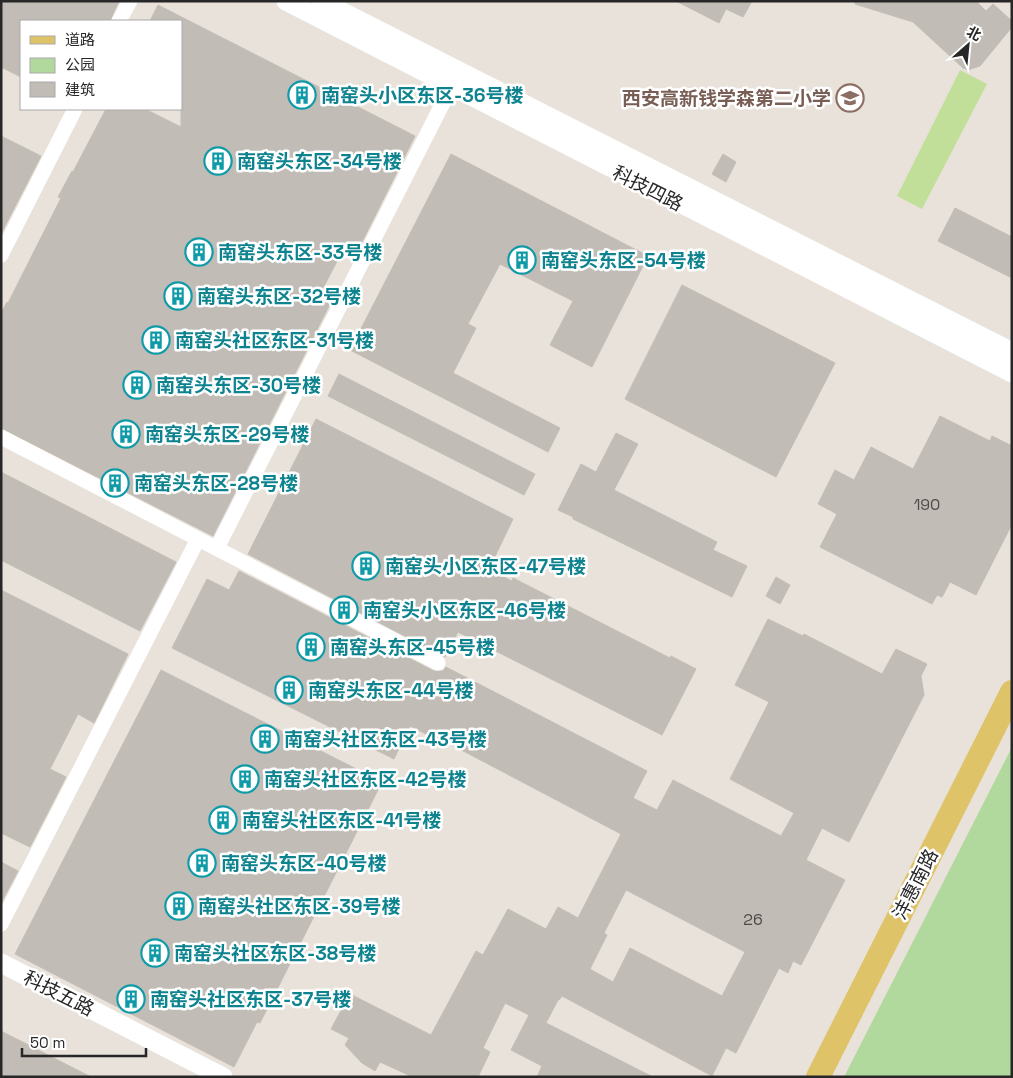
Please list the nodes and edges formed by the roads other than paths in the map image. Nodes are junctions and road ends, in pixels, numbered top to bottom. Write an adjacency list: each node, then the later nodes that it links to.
1 (130, 1): 4 (street)
2 (286, 1): 5 (street, 科技四路)
3 (321, 1): 8 (street, 科技四路)
4 (120, 20)
5 (451, 87): 9 (street, 科技四路); 12 (street)
6 (74, 110): 7 (street)
7 (1, 254)
8 (1012, 352)
9 (1012, 373)
10 (1, 437): 11 (street)
11 (198, 539): 12 (street); 15 (street)
12 (217, 548): 13 (street)
13 (438, 663)
14 (1012, 692): 18 (main road, 沣惠南路)
15 (1, 924)
16 (1, 963): 17 (street, 科技五路)
17 (223, 1077)
18 (818, 1077)

